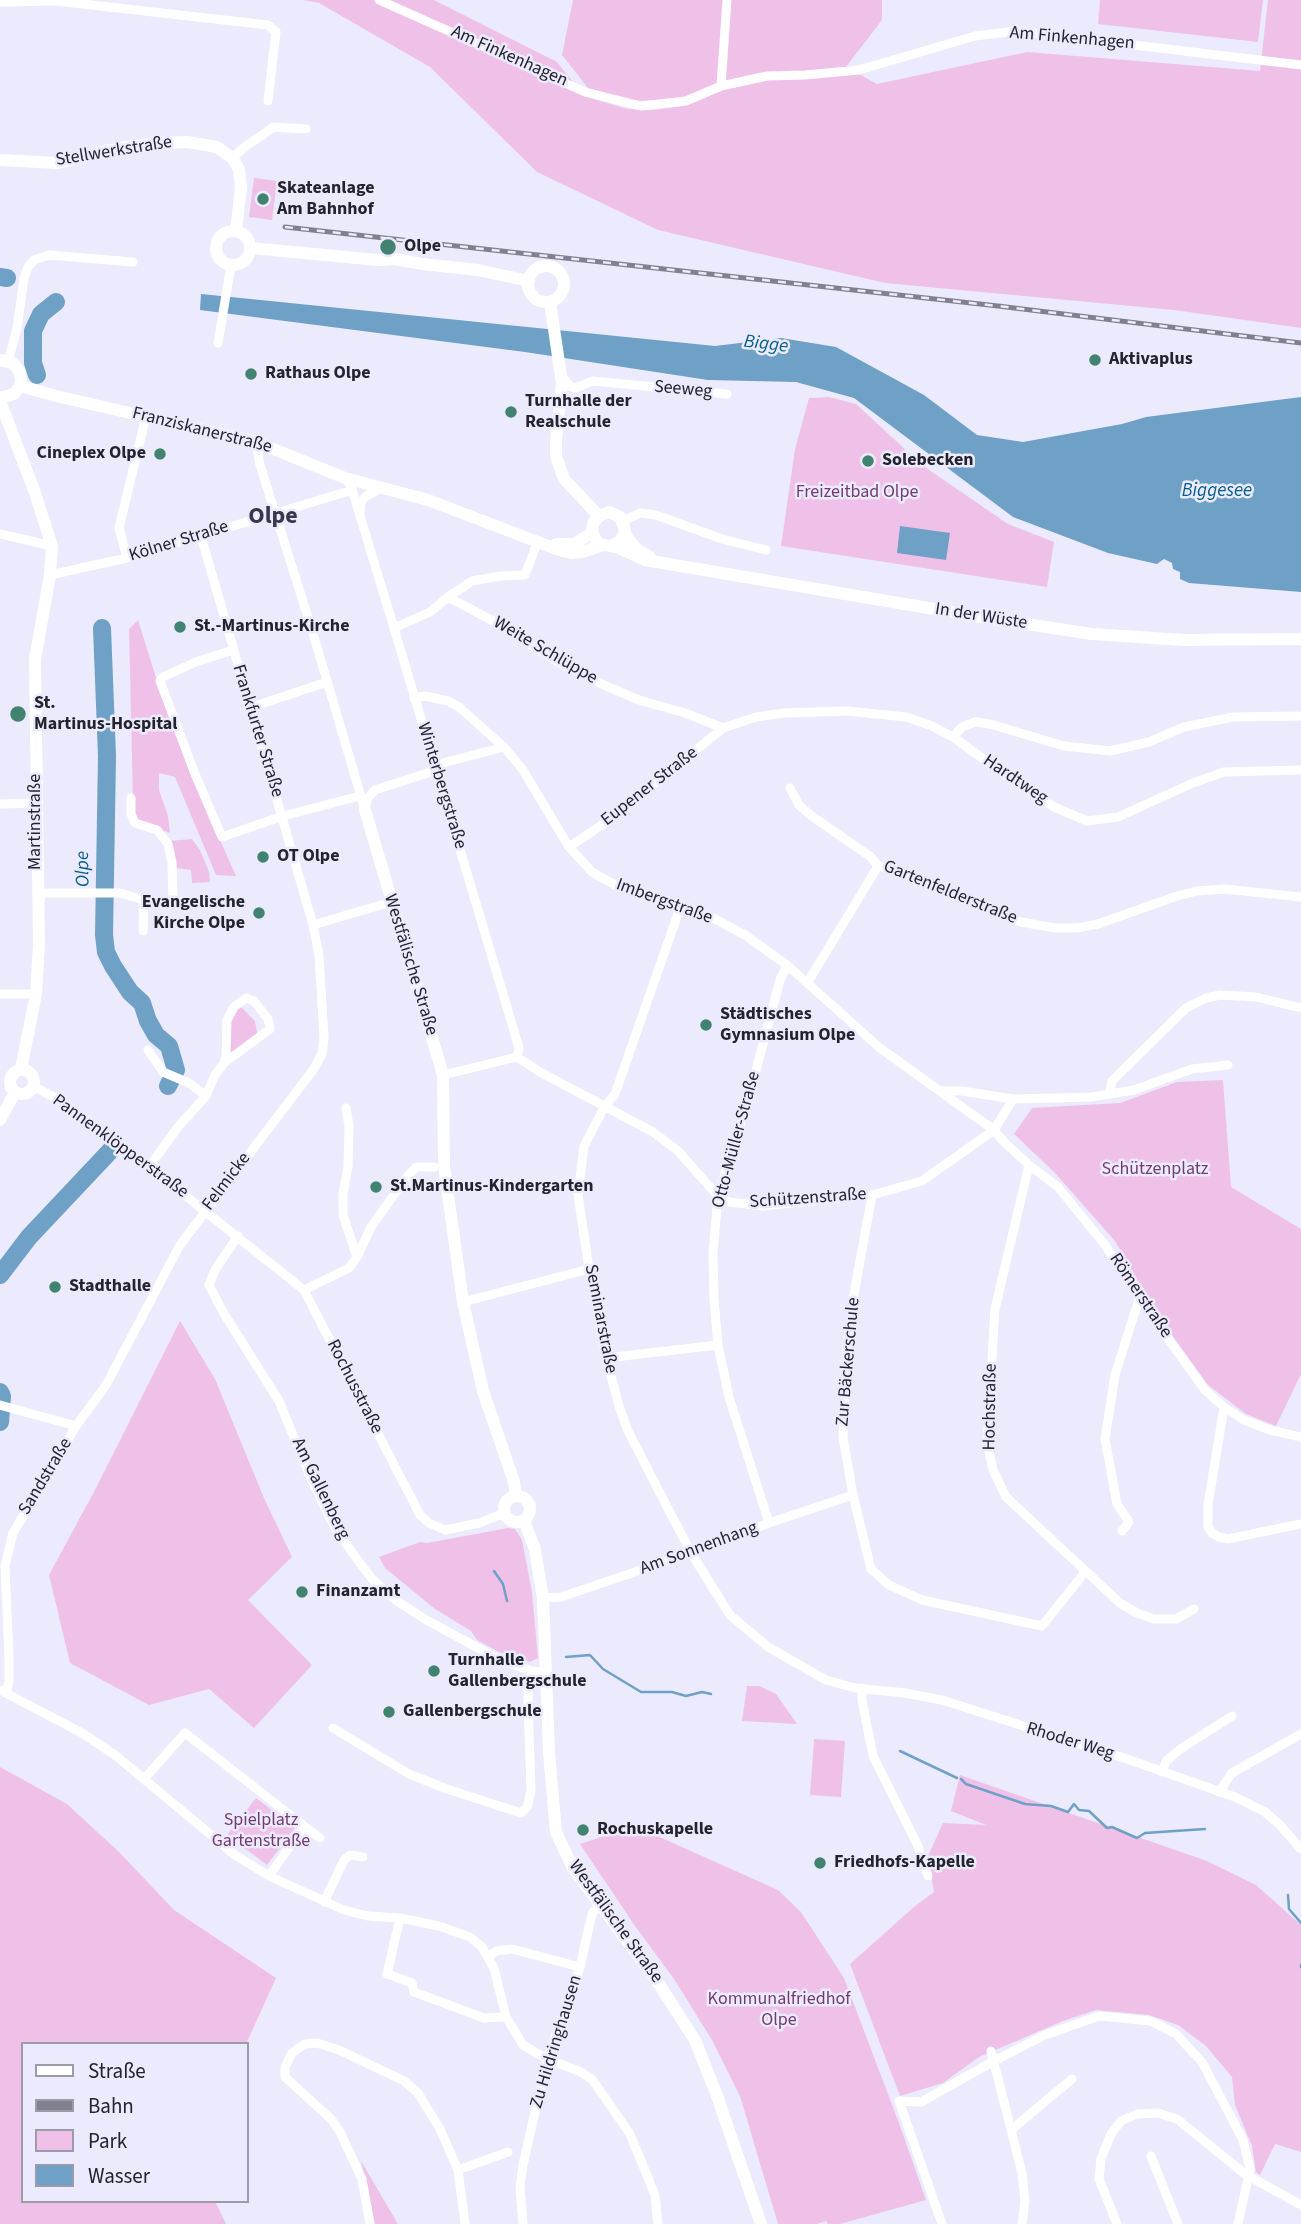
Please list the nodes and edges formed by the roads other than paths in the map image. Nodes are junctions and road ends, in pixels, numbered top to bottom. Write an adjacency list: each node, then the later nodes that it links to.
1 (379, 0): 5 (street, Am Finkenhagen)
2 (727, 0): 5 (street)
3 (0, 2): 6 (street)
4 (1301, 65): 5 (street, Am Finkenhagen)
5 (721, 86)
6 (268, 101)
7 (306, 129): 8 (street)
8 (232, 158): 9 (street, Stellwerkstraße); 10 (street)
9 (0, 160)
10 (236, 231): 11 (street); 13 (street)
11 (251, 248): 13 (street); 14 (street)
12 (133, 262): 17 (street)
13 (231, 265): 16 (street)
14 (528, 281): 15 (street); 15 (street)
15 (550, 302): 18 (street)
16 (218, 343)
17 (4, 361): 19 (street)
18 (562, 375): 20 (street, Seeweg); 29 (street)
19 (20, 386): 21 (street); 22 (street, Franziskanerstraße)
20 (727, 394)
21 (0, 400): 35 (street)
22 (146, 416): 23 (street, Franziskanerstraße); 38 (street)
23 (256, 442): 24 (street, Franziskanerstraße); 27 (street, Westfälische Straße)
24 (345, 478): 25 (street, Franziskanerstraße); 28 (street, Winterbergstraße)
25 (382, 488): 28 (street); 34 (street)
26 (346, 492): 27 (street, Kölner Straße)
27 (275, 513): 33 (street, Kölner Straße); 45 (street, Westfälische Straße)
28 (359, 515): 42 (street, Winterbergstraße)
29 (599, 516): 30 (street); 31 (street)
30 (624, 527): 36 (street); 37 (street); 39 (street, In der Wüste)
31 (592, 533): 34 (street); 36 (street)
32 (0, 534): 35 (street)
33 (201, 536): 38 (street, Kölner Straße); 44 (street, Frankfurter Straße)
34 (538, 541): 36 (street); 41 (street)
35 (52, 546): 40 (street, Martinstraße)
36 (607, 546): 39 (street, In der Wüste)
37 (766, 550)
38 (127, 558): 40 (street, Kölner Straße)
39 (663, 562): 43 (street, In der Wüste)
40 (50, 575): 59 (street, Martinstraße)
41 (448, 597): 42 (street); 49 (street, Weite Schlüppe)
42 (394, 628): 46 (street, Winterbergstraße)
43 (1301, 639)
44 (233, 650): 47 (street, Frankfurter Straße); 62 (street)
45 (327, 682): 47 (street); 54 (street, Westfälische Straße)
46 (414, 698): 51 (street, Imbergstraße); 52 (street, Winterbergstraße)
47 (252, 707): 62 (street, Frankfurter Straße)
48 (1301, 716): 50 (street)
49 (726, 726): 50 (street, Hardtweg); 63 (street, Eupener Straße)
50 (953, 737): 53 (street, Hardtweg)
51 (504, 747): 52 (street); 63 (street, Imbergstraße)
52 (436, 768): 56 (street); 78 (street, Winterbergstraße)
53 (1301, 770)
54 (356, 780): 56 (street); 57 (street, Westfälische Straße)
55 (790, 788): 64 (street, Gartenfelderstraße)
56 (375, 790): 61 (street)
57 (360, 796): 61 (street, Westfälische Straße); 62 (street)
58 (131, 798): 67 (street)
59 (36, 803): 60 (street); 65 (street, Martinstraße)
60 (0, 804)
61 (365, 810): 68 (street, Westfälische Straße)
62 (283, 816): 70 (street, Frankfurter Straße)
63 (569, 847): 69 (street, Imbergstraße)
64 (878, 866): 66 (street, Gartenfelderstraße); 73 (street)
65 (37, 893): 67 (street); 75 (street, Martinstraße)
66 (1301, 897)
67 (144, 900): 71 (street)
68 (391, 902): 70 (street); 82 (street, Westfälische Straße)
69 (681, 905): 72 (street, Imbergstraße); 89 (street, Seminarstraße)
70 (313, 925): 98 (street, Felmicke)
71 (143, 931)
72 (787, 965): 73 (street, Imbergstraße); 97 (street, Otto-Müller-Straße)
73 (808, 982): 84 (street, Imbergstraße)
74 (0, 994): 75 (street)
75 (36, 994): 81 (street, Martinstraße)
76 (1301, 1008): 86 (street)
77 (148, 1050): 87 (street)
78 (517, 1057): 82 (street); 89 (street)
79 (224, 1063): 79 (street); 87 (street)
80 (1228, 1065): 86 (street)
81 (21, 1069): 83 (street); 85 (street)
82 (443, 1075): 104 (street, Westfälische Straße)
83 (33, 1086): 85 (street); 94 (street, Pannenklöpperstraße)
84 (942, 1091): 88 (street); 92 (street, Imbergstraße)
85 (15, 1092): 91 (street)
86 (1109, 1094): 88 (street)
87 (206, 1096): 94 (street)
88 (1013, 1099): 92 (street)
89 (605, 1106): 97 (street); 101 (street, Seminarstraße)
90 (346, 1108): 100 (street)
91 (2, 1113)
92 (995, 1130): 93 (street, Römerstraße); 96 (street, Schützenstraße)
93 (1029, 1166): 103 (street, Römerstraße); 119 (street, Hochstraße)
94 (149, 1167): 98 (street, Pannenklöpperstraße)
95 (434, 1167): 100 (street)
96 (873, 1195): 97 (street, Schützenstraße); 111 (street, Zur Bäckerschule)
97 (718, 1196): 105 (street, Otto-Müller-Straße)
98 (206, 1211): 99 (street, Rochusstraße); 109 (street, Felmicke)
99 (238, 1236): 102 (street, Rochusstraße); 122 (street, Am Gallenberg)
100 (357, 1257): 102 (street)
101 (589, 1269): 104 (street); 106 (street, Seminarstraße)
102 (304, 1290): 113 (street, Rochusstraße)
103 (1140, 1296): 108 (street, Römerstraße); 117 (street)
104 (463, 1301): 112 (street, Westfälische Straße)
105 (718, 1345): 106 (street); 115 (street, Otto-Müller-Straße)
106 (606, 1358): 118 (street, Seminarstraße)
107 (5, 1406): 109 (street)
108 (1224, 1407): 110 (street, Römerstraße); 116 (street)
109 (76, 1426): 126 (street, Sandstraße)
110 (1301, 1437)
111 (853, 1495): 115 (street, Am Sonnenhang); 119 (street, Zur Bäckerschule)
112 (516, 1496): 113 (street); 114 (street)
113 (505, 1513): 114 (street)
114 (524, 1520): 120 (street, Westfälische Straße)
115 (769, 1523): 118 (street, Am Sonnenhang)
116 (1301, 1524)
117 (1122, 1531)
118 (691, 1553): 120 (street, Am Sonnenhang); 124 (street, Seminarstraße)
119 (1085, 1572): 121 (street, Hochstraße)
120 (544, 1598): 123 (street, Westfälische Straße)
121 (1194, 1609)
122 (531, 1671): 123 (street, Am Gallenberg); 128 (street)
123 (546, 1672): 140 (street, Westfälische Straße)
124 (820, 1677): 125 (street, Rhoder Weg)
125 (862, 1688): 130 (street, Rhoder Weg); 137 (street)
126 (3, 1692): 131 (street)
127 (1231, 1716): 130 (street)
128 (333, 1728)
129 (1301, 1734): 132 (street)
130 (1162, 1772): 132 (street, Rhoder Weg)
131 (144, 1779): 133 (street); 138 (street)
132 (1219, 1792): 135 (street, Rhoder Weg)
133 (304, 1826): 134 (street); 138 (street)
134 (320, 1838)
135 (1301, 1849)
136 (363, 1857): 139 (street)
137 (928, 1876)
138 (269, 1877): 139 (street)
139 (324, 1902): 141 (street)
140 (600, 1905): 143 (street, Zu Hildringhausen); 158 (street, Westfälische Straße)
141 (400, 1918): 142 (street); 144 (street)
142 (488, 1957): 143 (street); 144 (street)
143 (580, 1966): 146 (street, Zu Hildringhausen)
144 (506, 2018): 146 (street)
145 (993, 2055): 148 (street); 152 (street); 159 (street)
146 (547, 2059): 156 (street, Zu Hildringhausen); 157 (street)
147 (1072, 2079): 148 (street)
148 (1011, 2130): 160 (street)
149 (508, 2152): 151 (street)
150 (1151, 2157): 162 (street)
151 (458, 2170): 154 (street); 155 (street)
152 (1249, 2176): 153 (street); 161 (street); 163 (street)
153 (1301, 2205)
154 (370, 2224)
155 (465, 2224)
156 (523, 2224)
157 (658, 2224)
158 (761, 2224)
159 (942, 2224)
160 (1022, 2224)
161 (1117, 2224)
162 (1178, 2224)
163 (1238, 2224)

